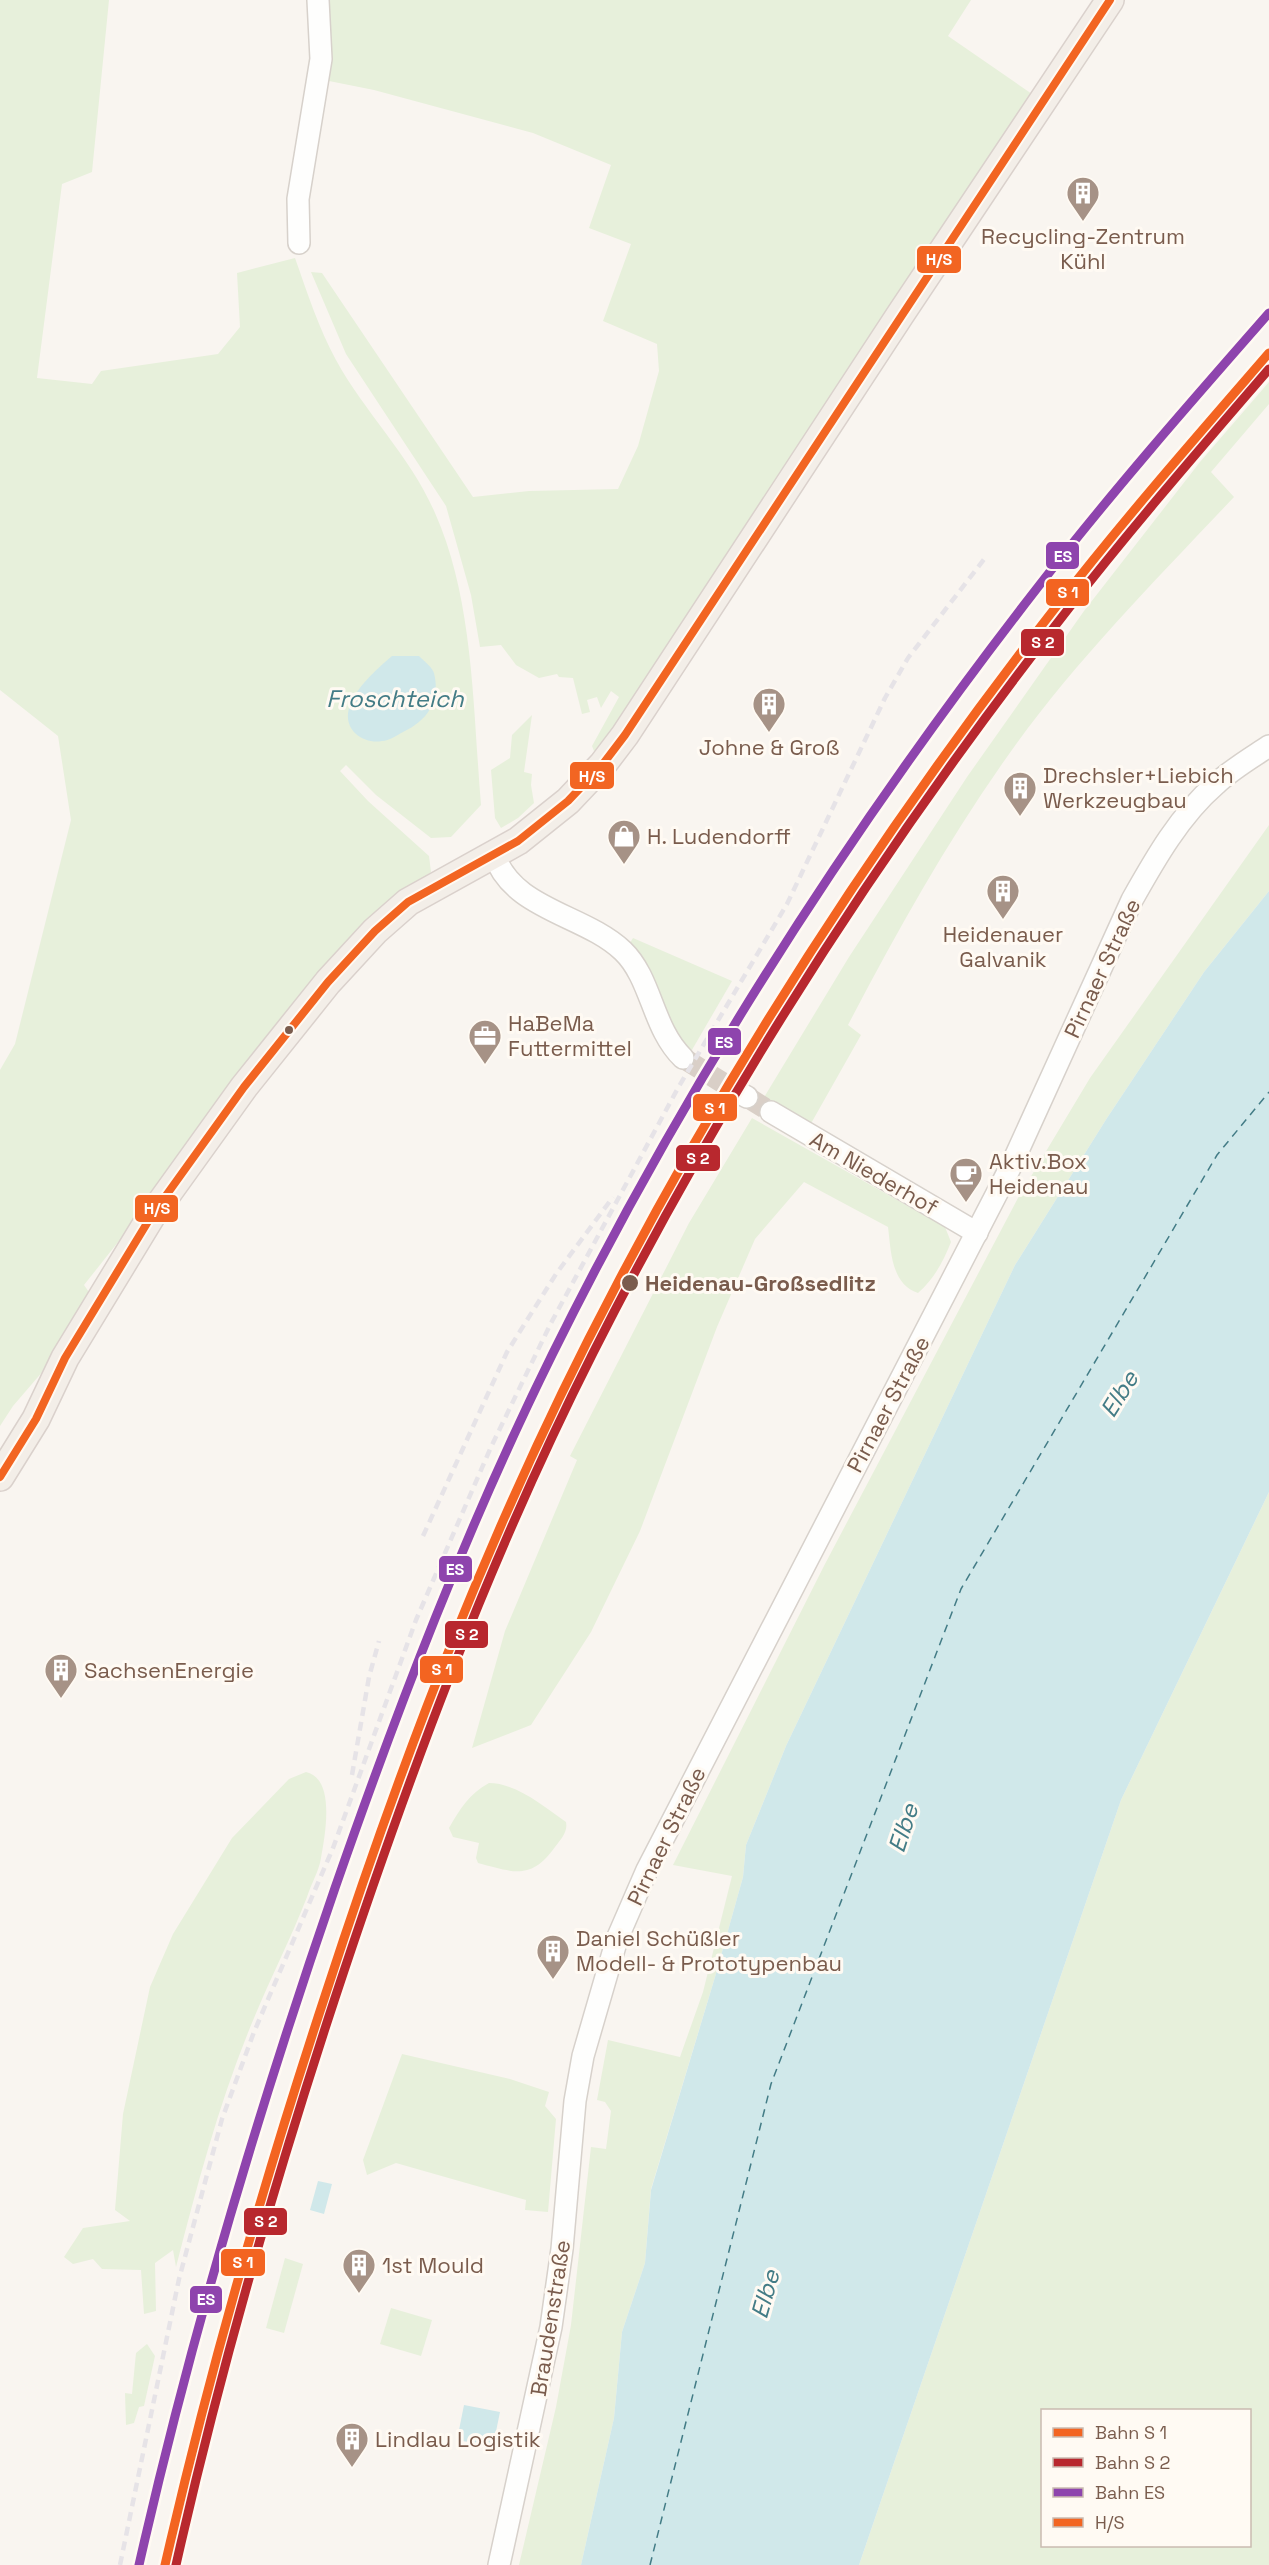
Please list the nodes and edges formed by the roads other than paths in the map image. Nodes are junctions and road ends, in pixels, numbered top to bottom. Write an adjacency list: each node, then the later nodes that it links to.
1 (318, 0): 3 (street)
2 (1110, 0): 5 (main road)
3 (298, 243)
4 (1269, 746): 8 (street, Pirnaer Straße)
5 (494, 854): 6 (street); 9 (main road)
6 (683, 1059)
7 (771, 1112): 8 (street, Am Niederhof)
8 (977, 1233): 12 (street, Pirnaer Straße)
9 (65, 1358): 10 (main road); 11 (main road)
10 (0, 1447)
11 (0, 1477)
12 (575, 2103): 13 (street, Braudenstraße)
13 (499, 2565)

